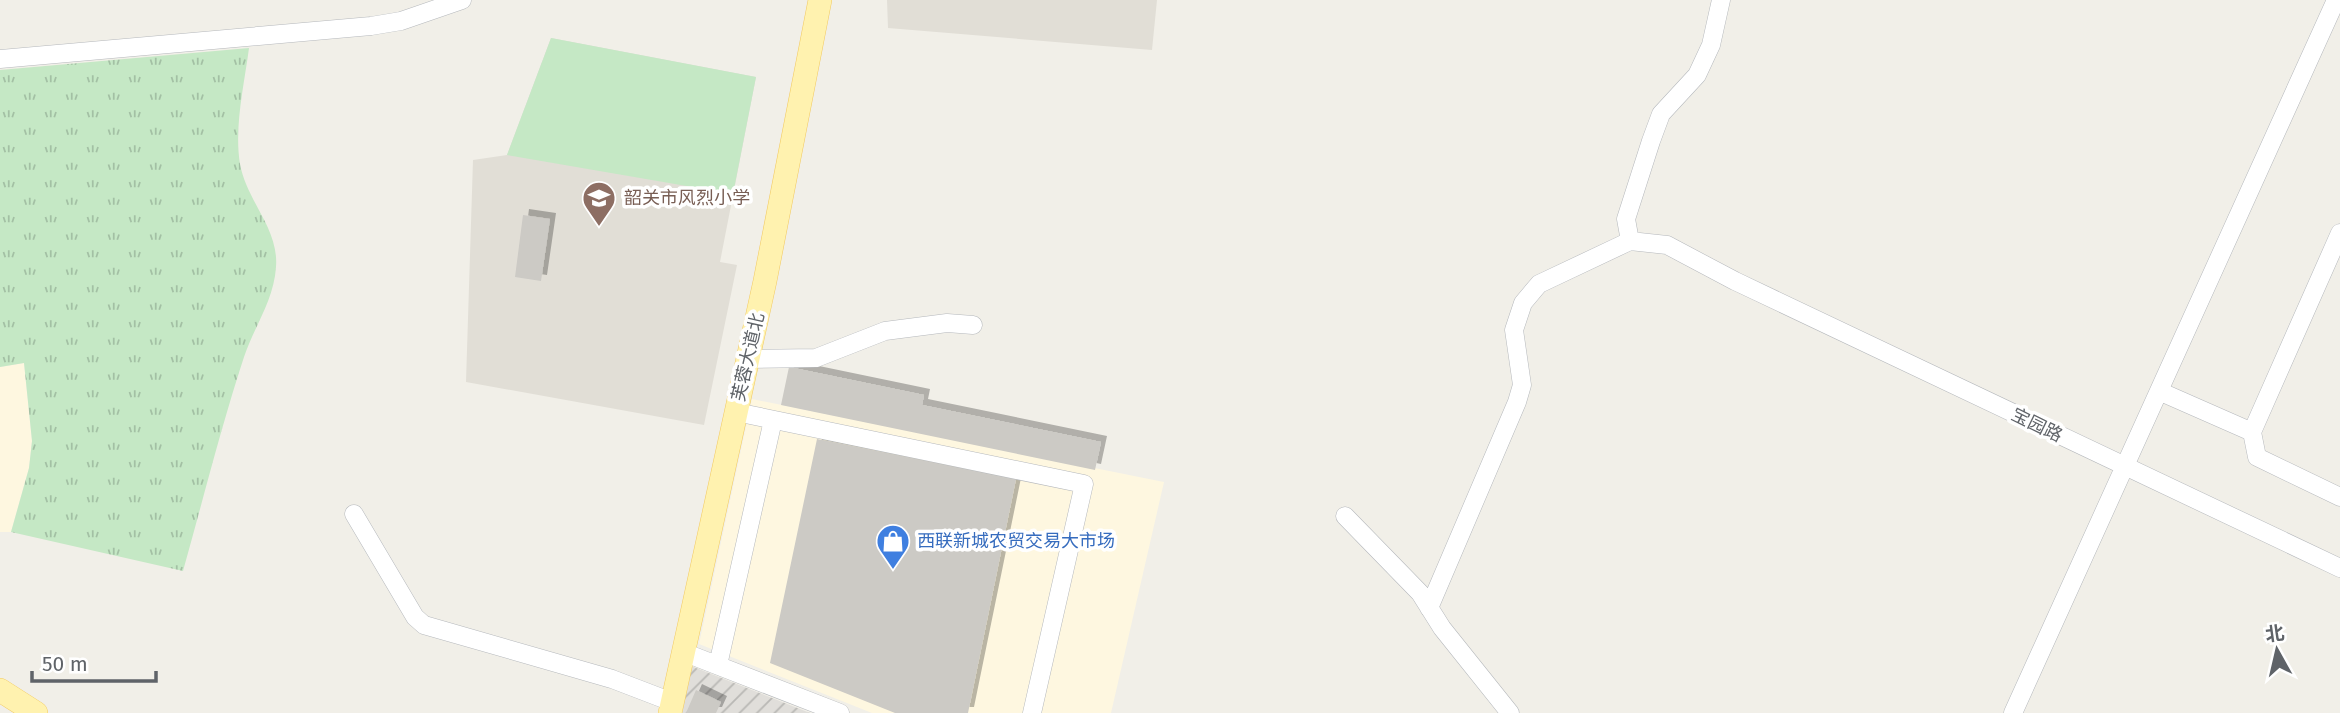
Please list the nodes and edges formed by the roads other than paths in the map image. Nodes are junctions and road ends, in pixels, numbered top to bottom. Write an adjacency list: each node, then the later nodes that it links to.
1 (462, 0): 5 (street)
2 (820, 0): 9 (main road, 芙蓉大道北)
3 (1721, 0): 7 (street)
4 (2337, 1): 10 (street)
5 (0, 59)
6 (2340, 233): 13 (street)
7 (1630, 242): 14 (street, 宝园路); 19 (street)
8 (973, 325): 9 (street)
9 (748, 359): 11 (main road, 芙蓉大道北)
10 (2161, 392): 13 (street); 14 (street)
11 (736, 412): 12 (street); 20 (main road, 芙蓉大道北)
12 (773, 420): 21 (street); 26 (street)
13 (2252, 432): 15 (street)
14 (2127, 468): 18 (street, 宝园路); 28 (street)
15 (2340, 497)
16 (354, 513): 23 (street)
17 (1345, 516): 19 (street)
18 (2340, 569)
19 (1429, 608): 27 (street)
20 (683, 652): 21 (street); 23 (main road, 芙蓉大道北)
21 (718, 665): 25 (street)
22 (0, 691): 24 (main road)
23 (671, 707)
24 (36, 713)
25 (840, 713)
26 (1032, 713)
27 (1510, 713)
28 (2013, 713)

